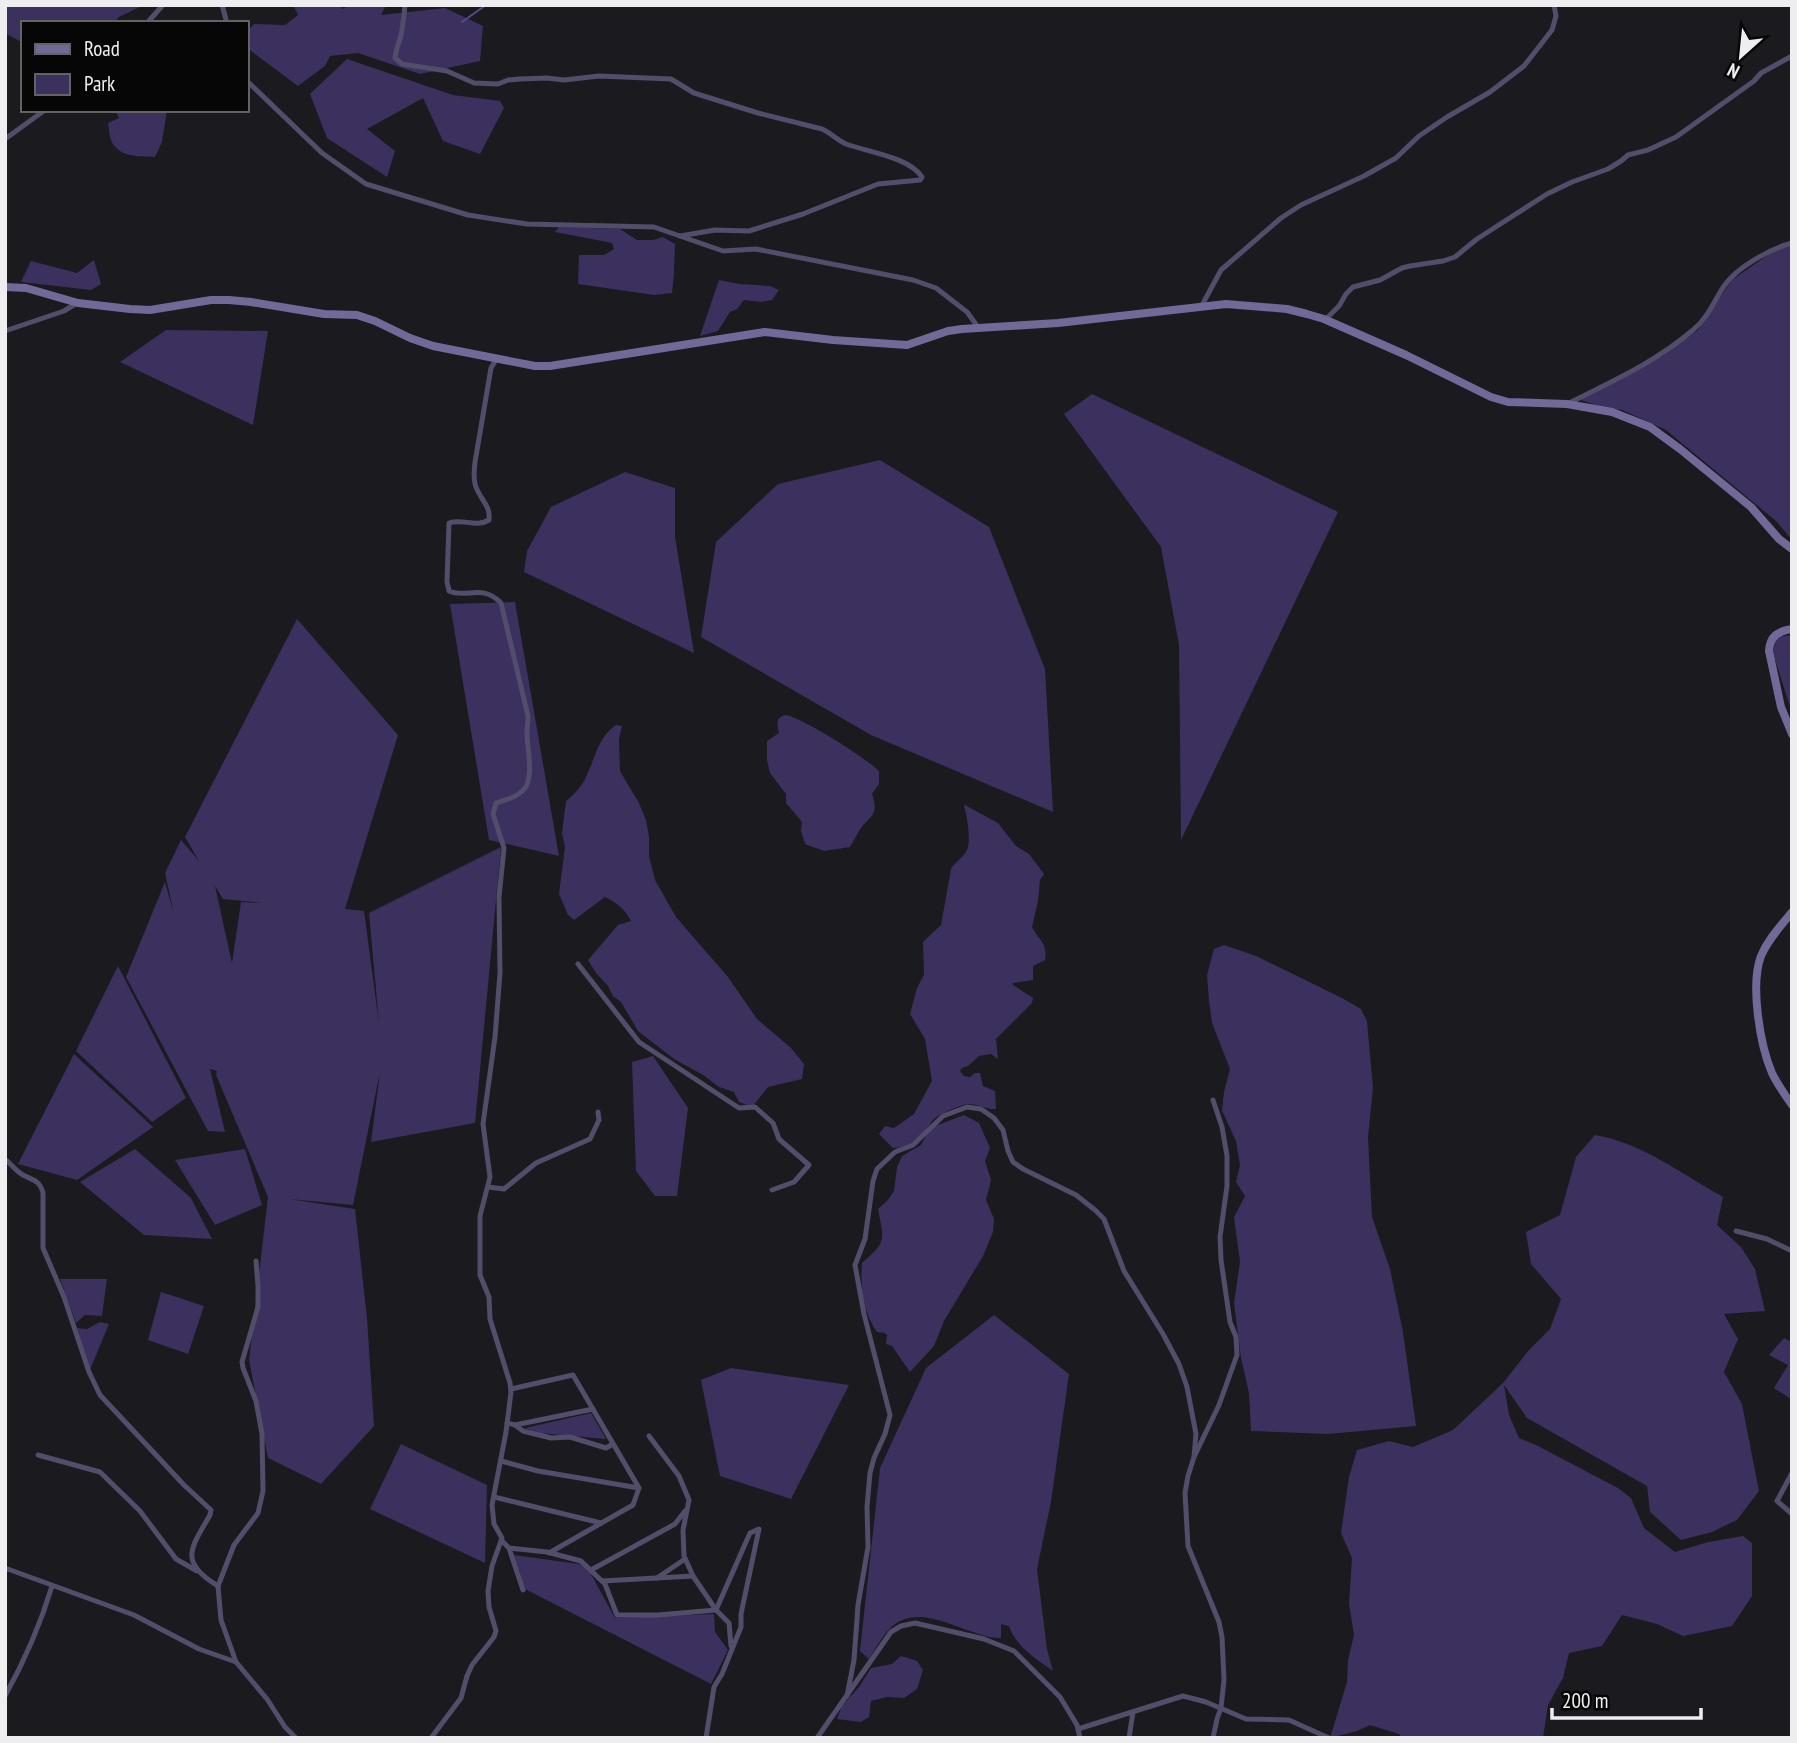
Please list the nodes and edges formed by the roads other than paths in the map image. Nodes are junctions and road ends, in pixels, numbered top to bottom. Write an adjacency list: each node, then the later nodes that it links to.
1 (163, 5): 4 (street)
2 (405, 5): 9 (street)
3 (1554, 5): 13 (street)
4 (148, 21)
5 (1792, 56): 14 (street)
6 (248, 83): 9 (street)
7 (42, 112): 8 (street)
8 (5, 139)
9 (680, 236): 15 (street)
10 (1792, 243): 18 (street)
11 (5, 286): 12 (street)
12 (78, 303): 16 (street); 17 (street)
13 (1202, 307): 14 (street); 15 (street)
14 (1325, 320): 18 (street)
15 (978, 327): 17 (street)
16 (5, 331)
17 (497, 358): 28 (street)
18 (1567, 404): 19 (street)
19 (1792, 549)
20 (1792, 629): 21 (street)
21 (1792, 734)
22 (1792, 912): 25 (street)
23 (578, 964): 29 (street)
24 (1213, 1100): 40 (street)
25 (1791, 1104)
26 (598, 1112): 28 (street)
27 (5, 1159): 54 (street)
28 (488, 1188): 33 (street)
29 (772, 1190)
30 (1736, 1231): 31 (street)
31 (1792, 1251)
32 (256, 1261): 59 (street)
33 (511, 1389): 34 (street); 35 (street)
34 (593, 1409): 36 (street); 43 (street)
35 (507, 1423): 36 (street); 41 (street)
36 (515, 1425): 38 (street)
37 (649, 1436): 45 (street)
38 (611, 1445)
39 (38, 1455): 54 (street)
40 (1194, 1457): 65 (street); 66 (street)
41 (501, 1461): 43 (street); 44 (street)
42 (1792, 1473): 46 (street)
43 (639, 1488): 47 (street)
44 (494, 1497): 47 (street); 48 (street)
45 (687, 1508): 51 (street); 53 (street)
46 (1792, 1514)
47 (601, 1523): 50 (street)
48 (502, 1541): 49 (street); 71 (street)
49 (509, 1548): 50 (street); 60 (street)
50 (550, 1553): 53 (street)
51 (685, 1559): 55 (street); 56 (street)
52 (5, 1568): 58 (street)
53 (591, 1570): 57 (street)
54 (200, 1573): 59 (street)
55 (693, 1576): 56 (street); 61 (street)
56 (657, 1578): 57 (street)
57 (602, 1581): 61 (street)
58 (52, 1586): 63 (street); 64 (street)
59 (218, 1586): 63 (street)
60 (523, 1590)
61 (716, 1610): 62 (street); 62 (street)
62 (732, 1649): 72 (street)
63 (236, 1662): 70 (street)
64 (5, 1696)
65 (847, 1696): 68 (street); 73 (street)
66 (1221, 1708): 67 (street); 69 (street); 76 (street)
67 (1133, 1712): 68 (street); 75 (street)
68 (1078, 1730): 74 (street)
69 (1326, 1737)
70 (296, 1738)
71 (431, 1738)
72 (706, 1738)
73 (817, 1738)
74 (1080, 1738)
75 (1129, 1738)
76 (1213, 1738)

